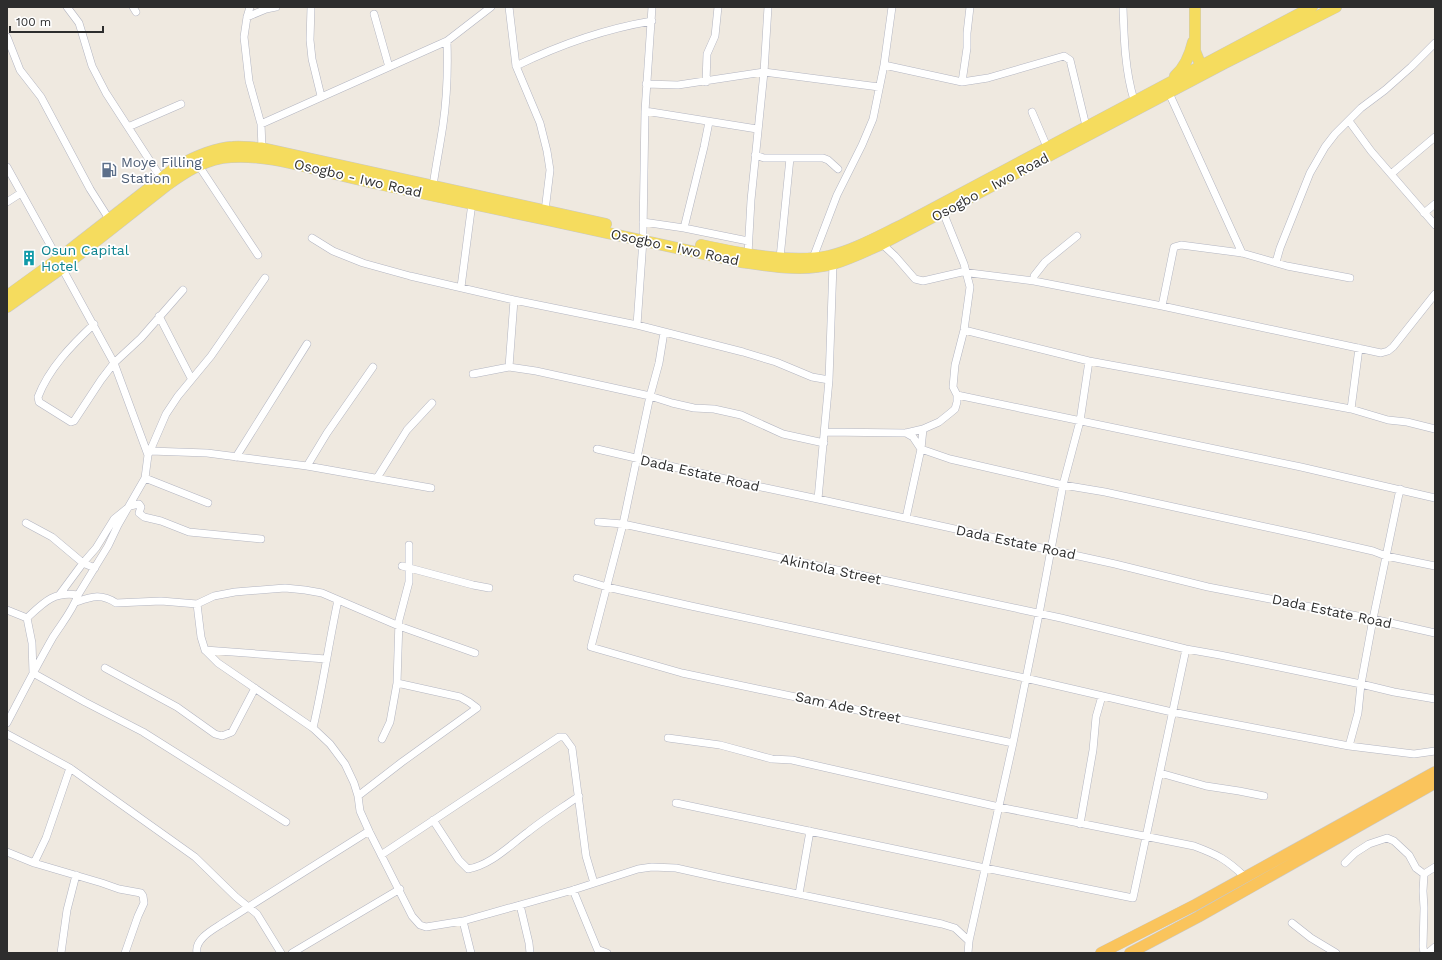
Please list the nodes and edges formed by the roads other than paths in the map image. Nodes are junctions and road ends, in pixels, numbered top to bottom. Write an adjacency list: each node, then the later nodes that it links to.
1 (67, 7): 43 (street)
2 (250, 7): 18 (street)
3 (276, 7): 16 (street)
4 (311, 7): 34 (street)
5 (492, 7): 22 (street)
6 (509, 7): 25 (street)
7 (652, 7): 19 (street)
8 (718, 7): 29 (street)
9 (768, 7): 28 (street)
10 (892, 7): 24 (street)
11 (970, 7): 30 (street)
12 (1123, 7): 35 (street)
13 (1195, 7): 21 (main road)
14 (1312, 7): 27 (main road, Osogbo - Iwo Road)
15 (1336, 7): 27 (main road, Osogbo - Iwo Road)
16 (267, 8): 18 (street)
17 (374, 14): 26 (street)
18 (247, 17): 41 (street)
19 (652, 21): 25 (street); 31 (street)
20 (7, 37): 63 (street)
21 (1194, 40): 27 (main road); 33 (main road)
22 (447, 42): 26 (street); 55 (street)
23 (1435, 43): 39 (street)
24 (884, 65): 30 (street); 32 (street)
25 (516, 66): 60 (street)
26 (388, 67): 34 (street)
27 (1202, 70): 33 (main road, Osogbo - Iwo Road)
28 (764, 72): 29 (street); 32 (street); 44 (street)
29 (706, 82): 31 (street)
30 (962, 82): 42 (street)
31 (646, 84): 37 (street)
32 (879, 87): 75 (street)
33 (1168, 88): 35 (main road, Osogbo - Iwo Road); 61 (main road, Osogbo - Iwo Road); 71 (street)
34 (321, 96): 41 (street)
35 (1134, 100): 42 (main road, Osogbo - Iwo Road)
36 (181, 104): 43 (street)
37 (645, 111): 40 (street); 66 (street)
38 (1032, 112): 46 (street)
39 (1349, 121): 53 (street); 76 (street)
40 (709, 122): 44 (street); 65 (street)
41 (261, 124): 47 (street)
42 (1086, 126): 46 (main road, Osogbo - Iwo Road)
43 (128, 127): 54 (street)
44 (758, 129): 48 (street)
45 (1435, 136): 53 (street)
46 (1048, 147): 75 (main road, Osogbo - Iwo Road)
47 (262, 148): 54 (main road, Osogbo - Iwo Road); 55 (main road, Osogbo - Iwo Road)
48 (755, 155): 49 (street); 69 (street)
49 (790, 158): 52 (street); 74 (street)
50 (199, 166): 58 (main road, Osogbo - Iwo Road); 73 (street); 77 (main road, Osogbo - Iwo Road)
51 (7, 167): 56 (street)
52 (838, 169)
53 (1390, 174): 62 (street)
54 (161, 178): 63 (main road, Osogbo - Iwo Road)
55 (433, 186): 60 (main road, Osogbo - Iwo Road)
56 (21, 193): 57 (street); 77 (street)
57 (7, 202)
58 (472, 203): 66 (main road, Osogbo - Iwo Road); 83 (street)
59 (1435, 204): 62 (street)
60 (546, 211): 66 (main road, Osogbo - Iwo Road)
61 (943, 212): 70 (main road, Osogbo - Iwo Road); 79 (street)
62 (1424, 213): 64 (street)
63 (109, 219): 77 (main road, Osogbo - Iwo Road)
64 (1435, 225)
65 (684, 228): 66 (street); 69 (street)
66 (643, 231): 72 (main road, Osogbo - Iwo Road); 78 (main road, Osogbo - Iwo Road); 92 (street)
67 (1077, 236): 82 (street)
68 (312, 238): 83 (street)
69 (748, 241): 72 (street)
70 (882, 244): 78 (main road, Osogbo - Iwo Road); 79 (street)
71 (1242, 253): 76 (street); 88 (street)
72 (748, 254): 74 (main road, Osogbo - Iwo Road)
73 (258, 255)
74 (780, 258): 75 (main road, Osogbo - Iwo Road)
75 (813, 258)
76 (1276, 262): 81 (street)
77 (60, 264): 86 (main road, Osogbo - Iwo Road); 89 (main road, Osogbo - Iwo Road); 91 (street)
78 (833, 264): 103 (street)
79 (967, 272): 82 (street); 93 (street)
80 (265, 278): 102 (street)
81 (1350, 278)
82 (1034, 281): 88 (street)
83 (461, 287): 87 (street)
84 (182, 290): 90 (street)
85 (1435, 294): 96 (street)
86 (7, 296)
87 (514, 300): 92 (street); 100 (street)
88 (1162, 306): 96 (street)
89 (7, 307)
90 (159, 316): 98 (street); 102 (street)
91 (94, 324): 98 (street); 98 (street)
92 (637, 325): 94 (street)
93 (964, 330): 97 (street); 104 (street)
94 (664, 332): 103 (street); 105 (street)
95 (307, 344): 117 (street)
96 (1359, 348): 107 (street)
97 (1089, 361): 107 (street); 108 (street)
98 (114, 364): 116 (street)
99 (373, 367): 119 (street)
100 (509, 367): 101 (street); 105 (street)
101 (473, 374)
102 (192, 378): 116 (street)
103 (829, 380): 111 (street)
104 (956, 395): 108 (street); 109 (street)
105 (650, 396): 113 (street); 118 (street)
106 (432, 403): 121 (street)
107 (1351, 409): 110 (street)
108 (1080, 421): 122 (street); 124 (street)
109 (923, 429): 112 (street); 115 (street)
110 (1435, 429)
111 (825, 432): 112 (street); 113 (street)
112 (906, 433): 115 (street)
113 (824, 443): 126 (street)
114 (598, 449): 118 (street, Dada Estate Road)
115 (921, 449): 122 (street); 129 (street)
116 (149, 453): 117 (street); 120 (street)
117 (236, 457): 119 (street)
118 (637, 458): 126 (street, Dada Estate Road); 132 (street)
119 (307, 466): 121 (street)
120 (145, 478): 127 (street); 128 (street)
121 (377, 478): 123 (street)
122 (1063, 485): 135 (street); 136 (street)
123 (431, 488)
124 (1400, 489): 125 (street); 136 (street)
125 (1435, 498)
126 (818, 499): 129 (street, Dada Estate Road)
127 (208, 502)
128 (130, 506): 133 (street); 137 (street); 140 (street)
129 (906, 518): 135 (street, Dada Estate Road)
130 (598, 522): 132 (street, Akintola Street)
131 (26, 524): 137 (street)
132 (623, 524): 142 (street); 152 (street, Akintola Street)
133 (261, 539)
134 (409, 545): 139 (street)
135 (1050, 550): 152 (street); 154 (street, Dada Estate Road)
136 (1386, 556): 138 (street); 154 (street)
137 (83, 563): 140 (street); 145 (street)
138 (1435, 566)
139 (406, 567): 144 (street); 155 (street)
140 (95, 568): 143 (street)
141 (577, 578): 142 (street)
142 (607, 587): 163 (street); 175 (street, Sam Ade Street)
143 (83, 588): 146 (street); 147 (street)
144 (489, 588)
145 (60, 594): 146 (street); 153 (street)
146 (78, 595): 149 (street)
147 (92, 596): 149 (street); 150 (street)
148 (338, 600): 150 (street); 155 (street); 160 (street)
149 (76, 602): 162 (street)
150 (197, 604): 158 (street)
151 (7, 610): 153 (street)
152 (1039, 614): 157 (street, Akintola Street); 163 (street)
153 (27, 618): 162 (street)
154 (1372, 619): 156 (street, Dada Estate Road); 165 (street)
155 (399, 626): 159 (street); 164 (street)
156 (1435, 633)
157 (1186, 649): 165 (street, Akintola Street); 169 (street)
158 (205, 650): 160 (street); 166 (street)
159 (474, 653)
160 (326, 659): 171 (street)
161 (105, 668): 166 (street)
162 (33, 673): 170 (street); 188 (street)
163 (1025, 678): 167 (street); 175 (street)
164 (397, 682): 174 (street); 182 (street)
165 (1361, 684): 168 (street, Akintola Street); 176 (street)
166 (256, 688): 171 (street)
167 (1102, 696): 169 (street); 189 (street)
168 (1435, 699)
169 (1172, 712): 176 (street); 180 (street)
170 (7, 723)
171 (313, 728): 182 (street)
172 (7, 734): 178 (street)
173 (668, 738): 186 (street)
174 (382, 739)
175 (1013, 743): 186 (street)
176 (1349, 746): 177 (street)
177 (1435, 751)
178 (70, 768): 195 (street); 207 (street)
179 (1435, 772): 201 (highway)
180 (1160, 773): 184 (street); 192 (street)
181 (1435, 783): 213 (highway)
182 (358, 796): 190 (street)
183 (579, 796): 187 (street); 187 (street); 202 (street)
184 (1264, 796)
185 (676, 803): 191 (street)
186 (999, 807): 189 (street); 198 (street)
187 (433, 820): 194 (street)
188 (286, 822)
189 (1080, 824): 192 (street)
190 (368, 831): 194 (street); 207 (street)
191 (810, 831): 198 (street); 205 (street)
192 (1147, 838): 198 (street); 201 (street)
193 (7, 852): 195 (street)
194 (381, 855): 203 (street)
195 (34, 863): 200 (street)
196 (1345, 863): 199 (street)
197 (1435, 867): 199 (street)
198 (985, 868): 210 (street)
199 (1424, 874): 225 (street)
200 (76, 875): 214 (street); 215 (street)
201 (1245, 877): 223 (highway)
202 (594, 883): 204 (street); 205 (street)
203 (400, 889): 208 (street); 218 (street)
204 (573, 890): 206 (street); 212 (street)
205 (799, 894): 210 (street)
206 (520, 905): 208 (street); 220 (street)
207 (247, 907): 216 (street); 217 (street)
208 (463, 922): 219 (street)
209 (1292, 923): 224 (street)
210 (969, 941): 222 (street)
211 (1435, 947): 226 (street)
212 (599, 952): 221 (street)
213 (1135, 952)
214 (61, 953)
215 (125, 953)
216 (197, 953)
217 (281, 953)
218 (292, 953)
219 (471, 953)
220 (530, 953)
221 (607, 953)
222 (968, 953)
223 (1101, 953)
224 (1336, 953)
225 (1424, 953)
226 (1428, 953)

